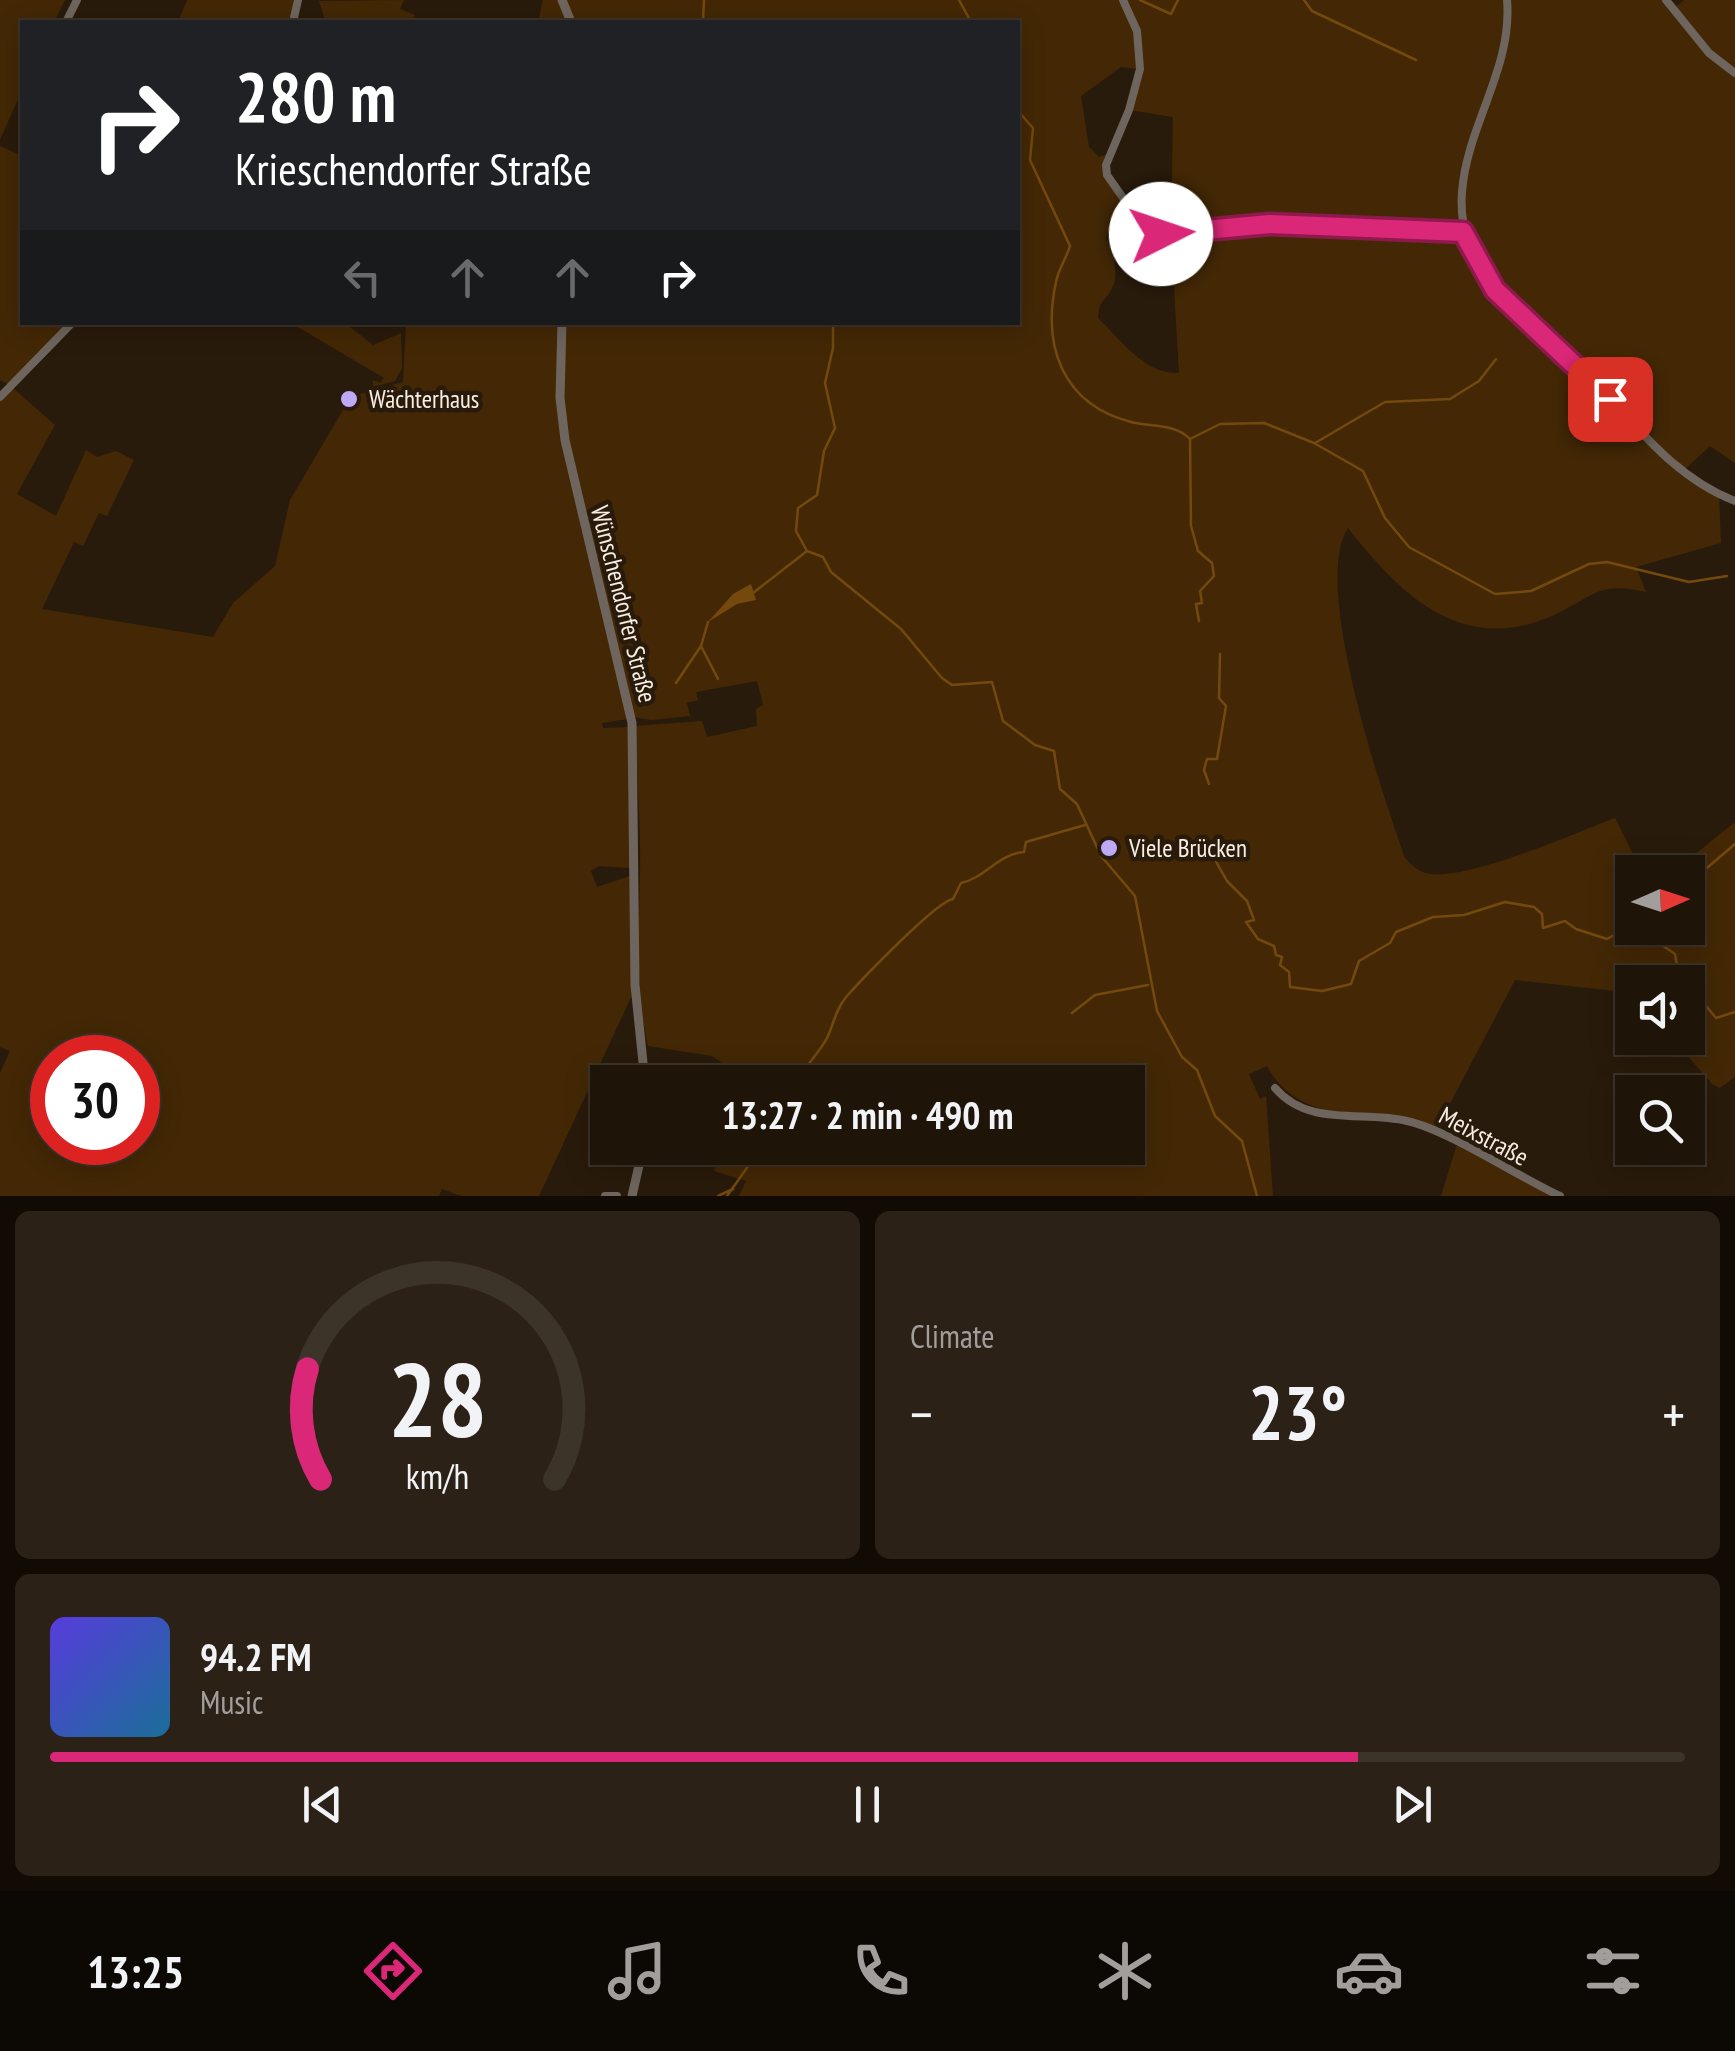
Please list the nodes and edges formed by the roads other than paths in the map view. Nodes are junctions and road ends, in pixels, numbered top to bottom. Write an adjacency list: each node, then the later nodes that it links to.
1 (1123, 0): 5 (street)
2 (1508, 0): 5 (street)
3 (1666, 0): 4 (street)
4 (1735, 74)
5 (1463, 232): 9 (street)
6 (71, 325): 8 (street)
7 (562, 325): 10 (street, Wünschendorfer Straße)
8 (0, 397)
9 (1735, 500)
10 (644, 1065)
11 (1275, 1088): 16 (street, Meixstraße)
12 (639, 1165): 15 (street)
13 (605, 1196): 14 (street)
14 (617, 1196)
15 (632, 1196)
16 (1560, 1196)

